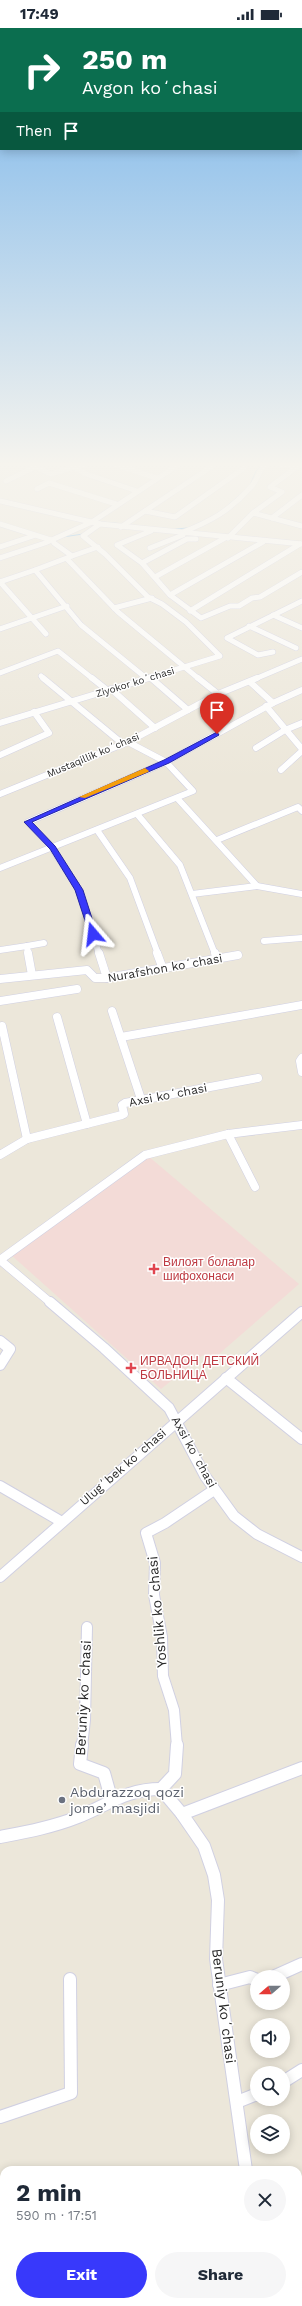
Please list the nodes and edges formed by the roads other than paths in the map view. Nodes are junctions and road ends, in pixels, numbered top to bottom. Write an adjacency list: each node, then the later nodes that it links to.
1 (42, 567): 8 (street)
2 (78, 567): 15 (street, Ziyokor koʻchasi)
3 (119, 567): 12 (street)
4 (146, 567): 10 (street)
5 (172, 567): 10 (street)
6 (219, 567): 11 (street)
7 (262, 567): 16 (street)
8 (35, 570): 14 (street); 18 (street)
9 (302, 572): 16 (street)
10 (155, 577): 11 (street)
11 (170, 595): 16 (street)
12 (152, 598): 15 (street); 26 (street)
13 (300, 603): 17 (street)
14 (67, 606): 18 (street); 29 (street)
15 (114, 608): 26 (street, Ziyokor koʻchasi)
16 (190, 611)
17 (273, 614): 19 (street); 20 (street)
18 (30, 617): 21 (street); 22 (street)
19 (249, 626): 23 (street); 24 (street)
20 (302, 628)
21 (0, 629)
22 (46, 634)
23 (296, 648)
24 (273, 652)
25 (302, 659): 30 (street)
26 (185, 667): 29 (street, Ziyokor koʻchasi); 33 (street)
27 (0, 673): 31 (street)
28 (41, 676): 34 (street)
29 (148, 678): 31 (street, Ziyokor koʻchasi); 37 (street)
30 (250, 682): 33 (street, Mustaqillik koʻchasi); 35 (street)
31 (109, 690): 34 (street, Ziyokor koʻchasi); 41 (street)
32 (302, 690): 35 (street)
33 (218, 694): 37 (street, Mustaqillik koʻchasi)
34 (73, 701): 38 (street, Ziyokor koʻchasi); 43 (street)
35 (273, 703): 36 (street)
36 (266, 706): 42 (street); 47 (street)
37 (188, 710): 41 (street, Mustaqillik koʻchasi)
38 (34, 712): 39 (street, Ziyokor koʻchasi); 46 (street)
39 (0, 723)
40 (302, 723): 42 (street)
41 (155, 728): 43 (street, Mustaqillik koʻchasi)
42 (285, 730): 44 (street); 45 (street)
43 (126, 743): 47 (street); 49 (street, Mustaqillik koʻchasi)
44 (256, 748)
45 (302, 750): 48 (street)
46 (0, 756)
47 (166, 762): 50 (street); 55 (street)
48 (281, 770)
49 (0, 794)
50 (177, 798): 52 (street); 54 (street)
51 (302, 811): 54 (street)
52 (137, 814): 53 (street); 58 (street)
53 (97, 830): 55 (street); 67 (street)
54 (216, 840): 57 (street)
55 (52, 848): 56 (street); 69 (street)
56 (0, 868)
57 (257, 886): 58 (street); 59 (street)
58 (192, 894): 66 (street)
59 (302, 894)
60 (302, 938): 61 (street)
61 (264, 941)
62 (44, 943): 63 (street)
63 (27, 946): 64 (street); 68 (street)
64 (0, 950)
65 (238, 955): 66 (street, Nurafshon koʻchasi)
66 (217, 959): 67 (street, Nurafshon koʻchasi)
67 (163, 969): 69 (street, Nurafshon koʻchasi)
68 (32, 975): 69 (street, Nurafshon koʻchasi); 70 (street, Nurafshon koʻchasi)
69 (107, 978)
70 (0, 979)
71 (77, 989): 72 (street)
72 (0, 1001)
73 (302, 1005): 77 (street)
74 (112, 1011): 77 (street)
75 (57, 1017): 83 (street)
76 (2, 1026): 78 (street)
77 (121, 1036): 82 (street)
78 (3, 1045): 86 (street)
79 (302, 1058): 80 (street)
80 (302, 1072)
81 (258, 1078): 82 (street, Axsi koʻchasi)
82 (141, 1100): 83 (street, Axsi koʻchasi)
83 (87, 1124): 86 (street, Axsi koʻchasi)
84 (302, 1125): 85 (street)
85 (228, 1134): 88 (street); 89 (street)
86 (27, 1139): 87 (street, Axsi koʻchasi)
87 (0, 1155)
88 (255, 1187)
89 (0, 1260): 94 (street, Axsi koʻchasi)
90 (302, 1312): 93 (street, Ulugʻbek koʻchasi)
91 (0, 1341): 92 (street)
92 (0, 1365)
93 (226, 1378): 94 (street, Ulugʻbek koʻchasi); 95 (street)
94 (177, 1420): 97 (street, Axsi koʻchasi); 98 (street, Ulugʻbek koʻchasi)
95 (302, 1440)
96 (0, 1486): 98 (street)
97 (214, 1490): 99 (street, Axsi koʻchasi); 103 (street, Yoshlik koʻchasi)
98 (62, 1522): 100 (street, Ulugʻbek koʻchasi)
99 (302, 1557)
100 (0, 1577)
101 (86, 1627): 104 (street, Beruniy koʻchasi)
102 (302, 1768): 105 (street)
103 (161, 1789): 104 (street); 105 (street, Beruniy koʻchasi)
104 (111, 1798): 106 (street)
105 (182, 1814): 111 (street, Beruniy koʻchasi)
106 (0, 1837)
107 (302, 1964): 108 (street)
108 (289, 1970)
109 (250, 1977): 111 (street)
110 (70, 1980): 116 (street)
111 (219, 1985): 115 (street, Beruniy koʻchasi)
112 (302, 2070): 113 (street)
113 (290, 2078)
114 (250, 2097): 115 (street)
115 (236, 2102): 117 (street, Beruniy koʻchasi)
116 (0, 2117)
117 (245, 2166)

